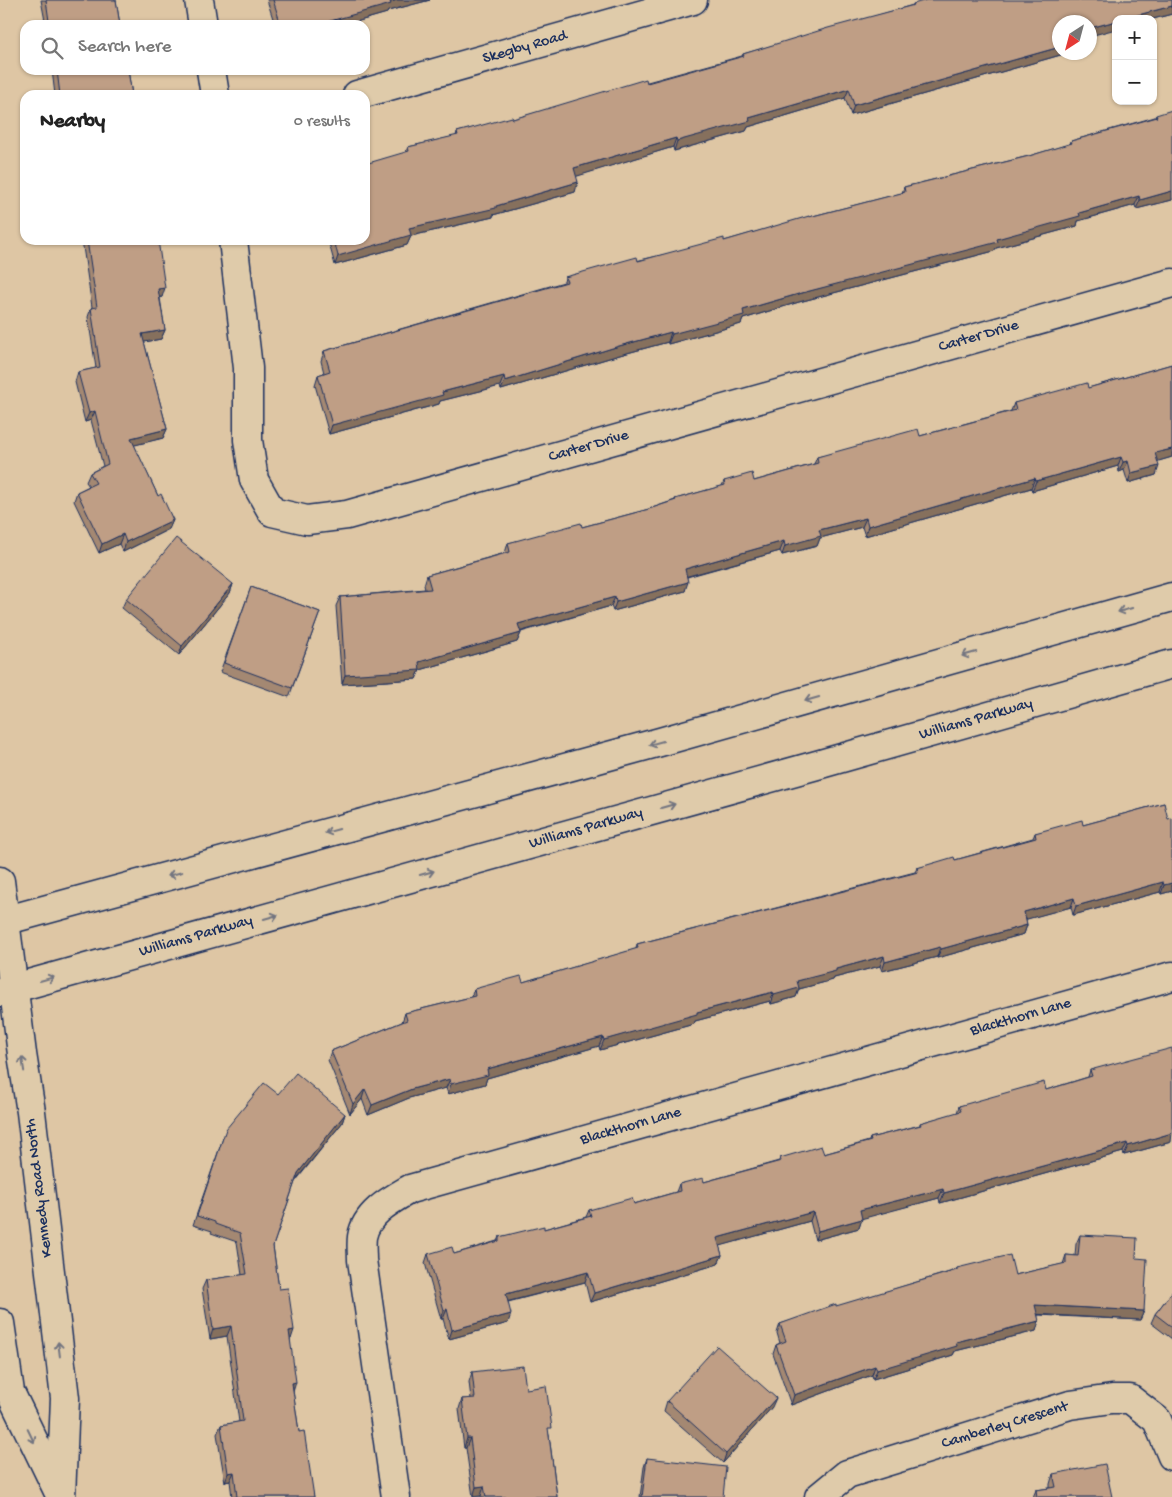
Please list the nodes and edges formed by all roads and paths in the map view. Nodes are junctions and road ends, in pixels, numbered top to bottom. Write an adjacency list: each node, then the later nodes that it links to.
1 (199, 0): 3 (main road)
2 (692, 0): 6 (main road, Skegby Road)
3 (202, 20)
4 (212, 75): 5 (main road)
5 (214, 90)
6 (370, 91)
7 (234, 245): 8 (main road, Carter Drive)
8 (1172, 283)
9 (1172, 597): 12 (main road, one-way to 12)
10 (1172, 664): 14 (main road, Williams Parkway, one-way to 10)
11 (0, 880): 12 (main road, Kennedy Road North)
12 (3, 921): 14 (main road, Kennedy Road North)
13 (1172, 976): 18 (main road, Blackthorn Lane)
14 (7, 990): 17 (main road, Kennedy Road North, one-way to 14)
15 (0, 1323): 17 (main road, Kennedy Road North, one-way to 17)
16 (1172, 1456): 19 (main road, Camberley Crescent)
17 (61, 1497)
18 (396, 1497)
19 (819, 1497)

